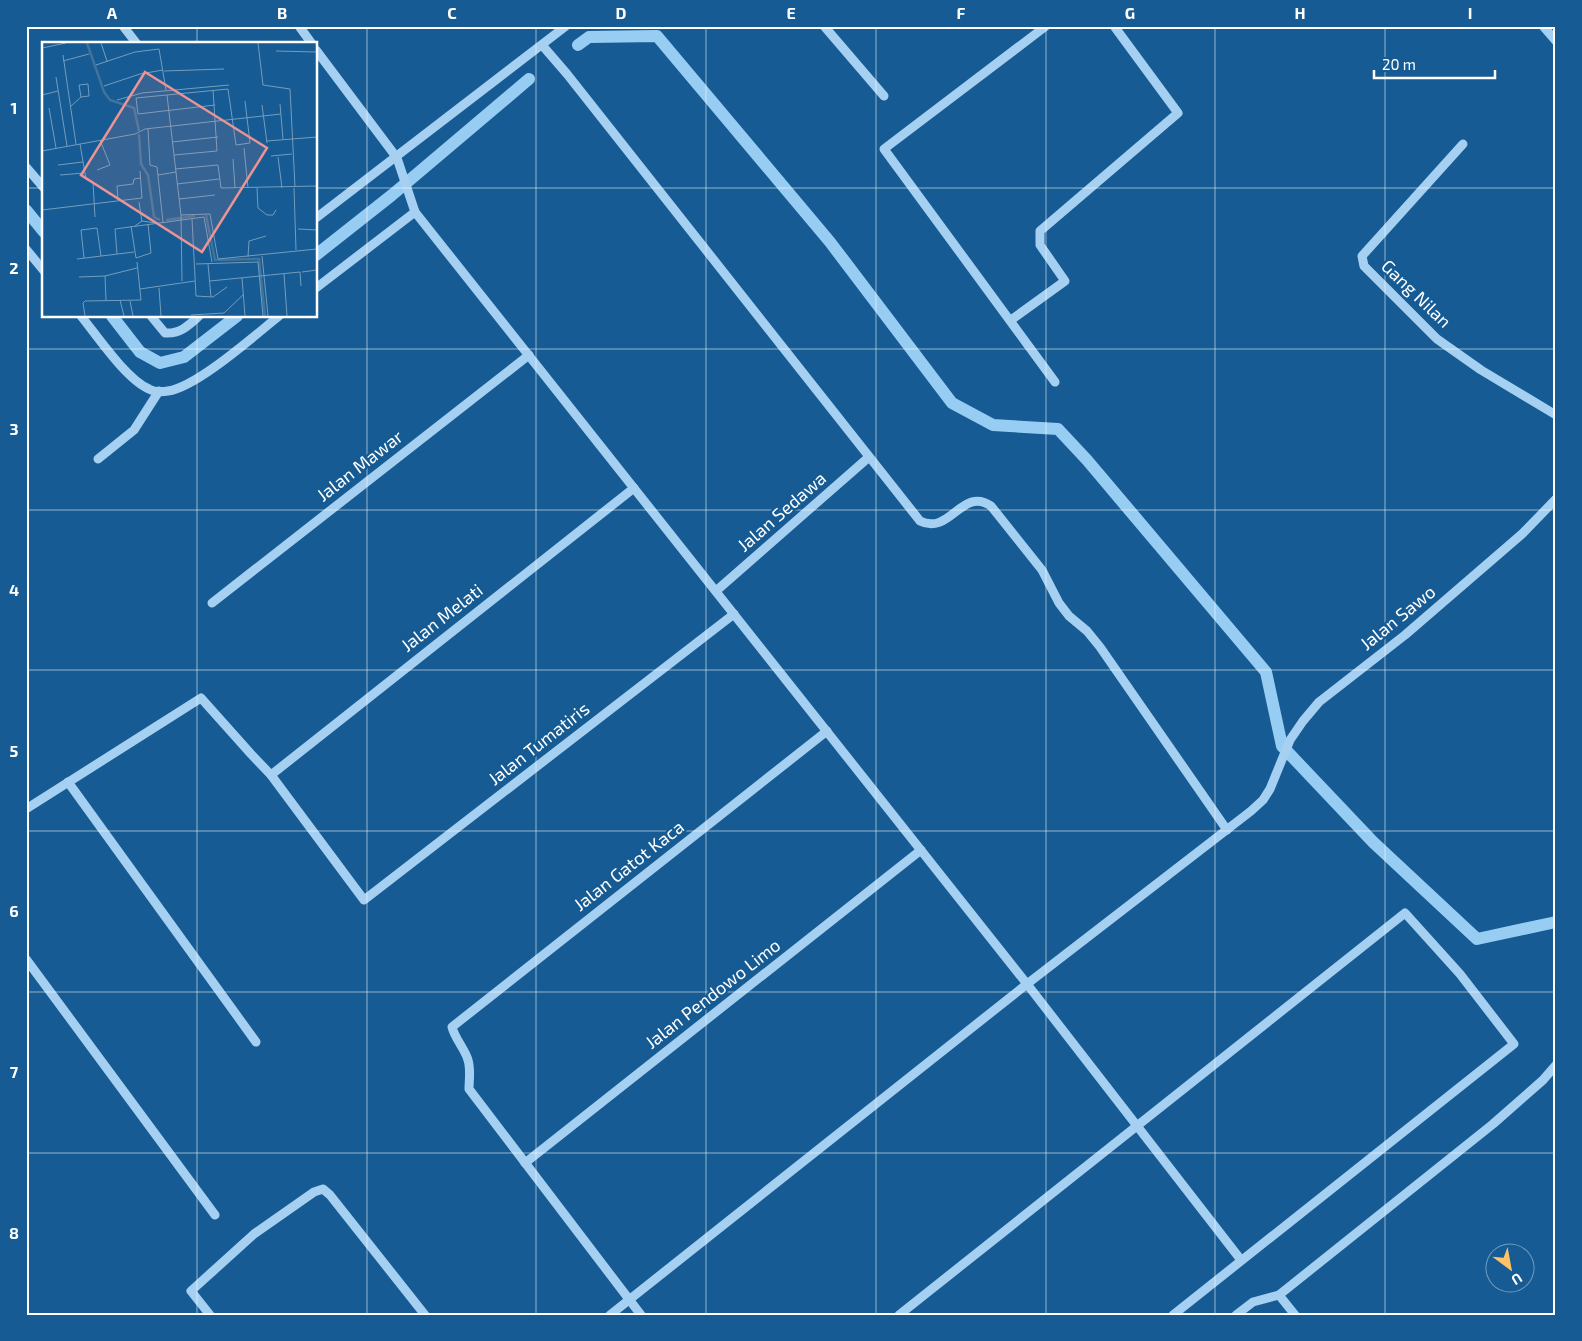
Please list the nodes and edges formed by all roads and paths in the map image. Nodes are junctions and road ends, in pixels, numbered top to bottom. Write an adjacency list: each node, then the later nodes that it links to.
1 (123, 26): 9 (street)
2 (299, 26): 10 (street)
3 (566, 26): 11 (street)
4 (824, 26): 13 (street)
5 (1046, 26): 27 (street)
6 (1114, 26): 27 (street)
7 (1543, 26): 8 (street)
8 (1556, 41)
9 (135, 42)
10 (311, 42)
11 (542, 45): 15 (street); 32 (street)
12 (318, 53): 15 (street)
13 (884, 96)
14 (1463, 144): 31 (street, Gang Nilan)
15 (398, 162): 18 (street); 19 (street)
16 (26, 167): 17 (street)
17 (42, 186)
18 (415, 212): 22 (street); 28 (street)
19 (318, 217)
20 (26, 249): 21 (street)
21 (42, 268)
22 (318, 286)
23 (83, 318): 30 (street)
24 (153, 318): 25 (street)
25 (197, 318)
26 (277, 318): 30 (street)
27 (1011, 320): 29 (street)
28 (529, 355): 34 (street); 37 (street, Jalan Mawar)
29 (1055, 382)
30 (159, 392): 33 (street)
31 (1556, 416)
32 (869, 457): 36 (street, Jalan Sedawa); 43 (street)
33 (98, 459)
34 (634, 488): 36 (street); 40 (street, Jalan Melati)
35 (1556, 499): 43 (street, Jalan Sawo)
36 (716, 591): 38 (street)
37 (212, 603)
38 (734, 614): 39 (street); 40 (street, Jalan Tumatiris)
39 (827, 731): 44 (street); 50 (street, Jalan Gatot Kaca)
40 (271, 774): 41 (street)
41 (68, 782): 42 (street); 47 (street)
42 (26, 809)
43 (1227, 830): 46 (street, Jalan Sawo)
44 (921, 850): 46 (street); 50 (street, Jalan Pendowo Limo)
45 (26, 959): 51 (street)
46 (1027, 984): 49 (street); 54 (street, Jalan Sawo)
47 (256, 1042)
48 (1556, 1065): 53 (street)
49 (1137, 1126): 52 (street); 52 (street); 59 (street)
50 (525, 1163): 54 (street)
51 (215, 1214)
52 (1241, 1260): 60 (street)
53 (1279, 1295): 61 (street); 62 (street)
54 (629, 1299): 57 (street, Jalan Sawo); 58 (street)
55 (210, 1315): 56 (street)
56 (425, 1315)
57 (610, 1315)
58 (641, 1315)
59 (900, 1315)
60 (1173, 1315)
61 (1236, 1315)
62 (1296, 1315)

